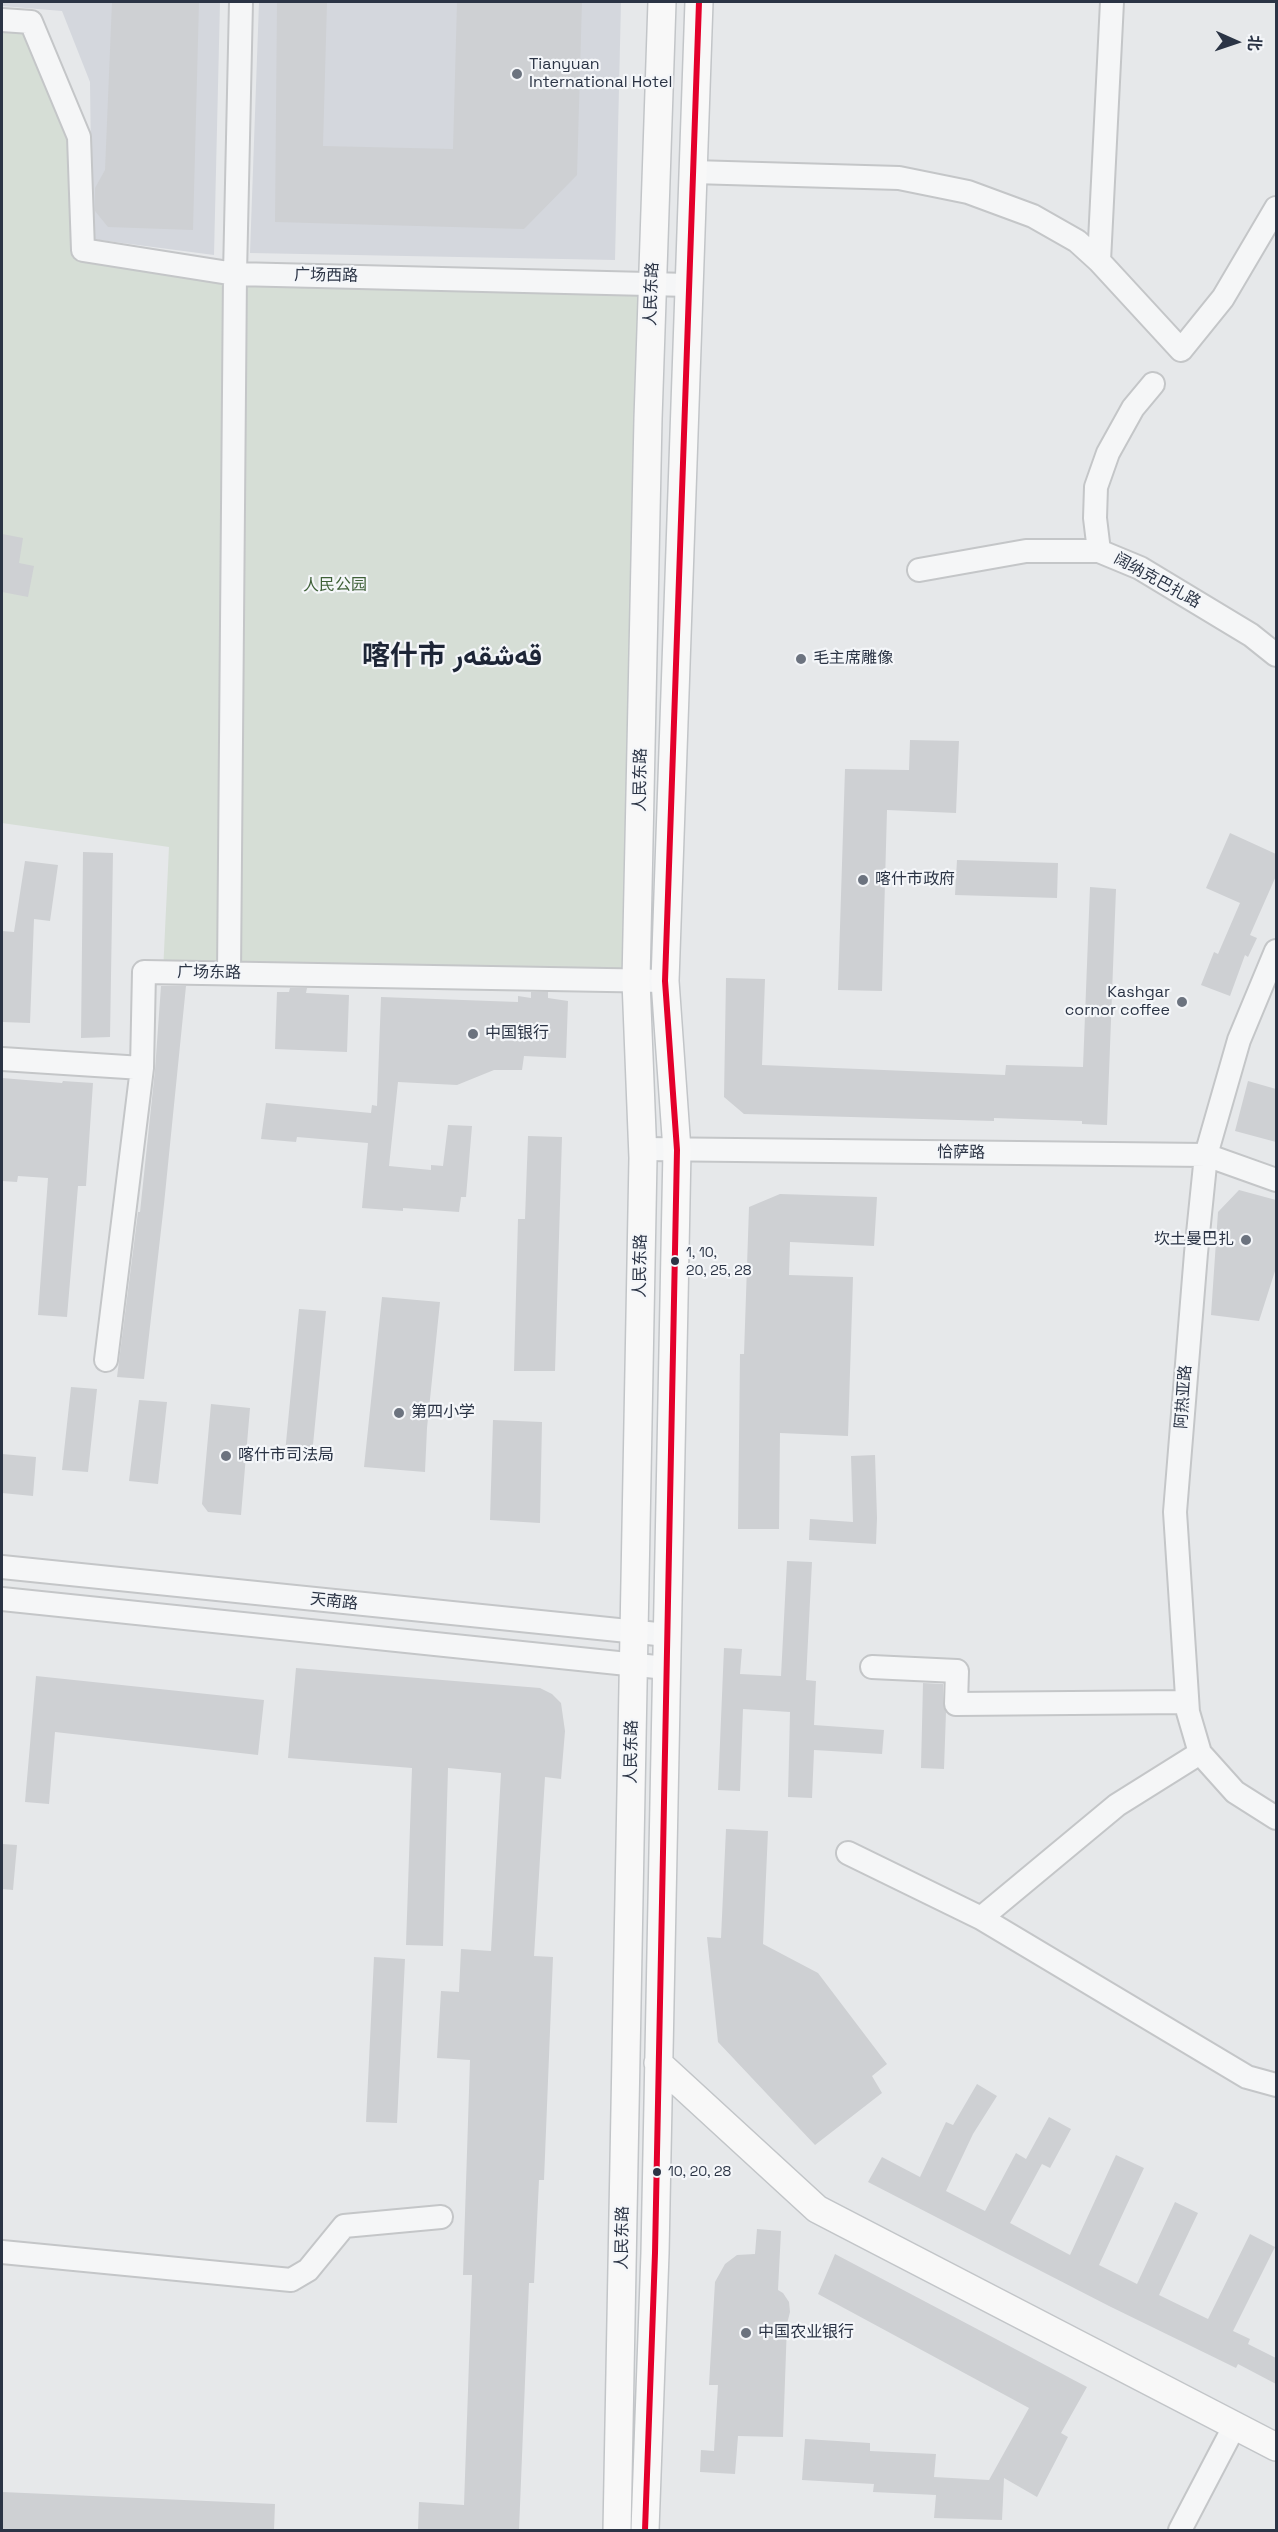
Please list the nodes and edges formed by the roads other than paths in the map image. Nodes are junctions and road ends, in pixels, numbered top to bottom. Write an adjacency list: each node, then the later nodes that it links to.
1 (241, 2): 9 (street)
2 (662, 2): 10 (main road, 人民东路)
3 (699, 2): 6 (main road, 人民东路)
4 (1112, 2): 8 (street)
5 (2, 20): 9 (street, 广场西路)
6 (693, 172): 8 (street); 11 (main road, 人民东路)
7 (1276, 208): 8 (street)
8 (1099, 261)
9 (235, 274): 10 (street, 广场西路); 17 (street)
10 (652, 283): 11 (street, 广场西路); 18 (main road, 人民东路)
11 (689, 285): 19 (main road, 人民东路)
12 (1153, 384): 13 (street, 阔纳克巴扎路)
13 (1099, 551): 14 (street); 15 (street, 阔纳克巴扎路)
14 (919, 570)
15 (1276, 656)
16 (1276, 951): 24 (street, 阿热亚路)
17 (229, 973): 18 (street, 广场东路); 21 (street, 广场东路)
18 (636, 981): 19 (street, 广场东路); 22 (main road, 人民东路)
19 (665, 981): 23 (main road, 人民东路)
20 (2, 1059): 21 (street)
21 (142, 1068): 26 (street, 广场东路)
22 (642, 1149): 23 (street, 恰萨路); 29 (main road, 人民东路)
23 (677, 1150): 24 (street, 恰萨路); 30 (main road, 人民东路)
24 (1206, 1155): 25 (street, 恰萨路); 34 (street, 阿热亚路)
25 (1276, 1179)
26 (106, 1360)
27 (2, 1567): 29 (street, 天南路)
28 (2, 1599): 31 (street, 天南路)
29 (634, 1633): 30 (street, 天南路); 31 (main road, 人民东路)
30 (667, 1635): 33 (main road, 人民东路)
31 (634, 1666): 33 (street, 天南路); 45 (main road, 人民东路)
32 (872, 1667): 34 (street)
33 (666, 1668): 39 (main road, 人民东路)
34 (1187, 1702): 35 (street, 阿热亚路)
35 (1200, 1753): 36 (street, 阿热亚路); 38 (street)
36 (1276, 1818)
37 (848, 1853): 38 (street)
38 (981, 1918): 40 (street)
39 (658, 2063): 43 (main road); 46 (main road, 人民东路)
40 (1276, 2085)
41 (441, 2217): 42 (street)
42 (2, 2252)
43 (1235, 2426): 44 (main road); 47 (street)
44 (1276, 2447)
45 (617, 2530)
46 (645, 2530)
47 (1180, 2530)

